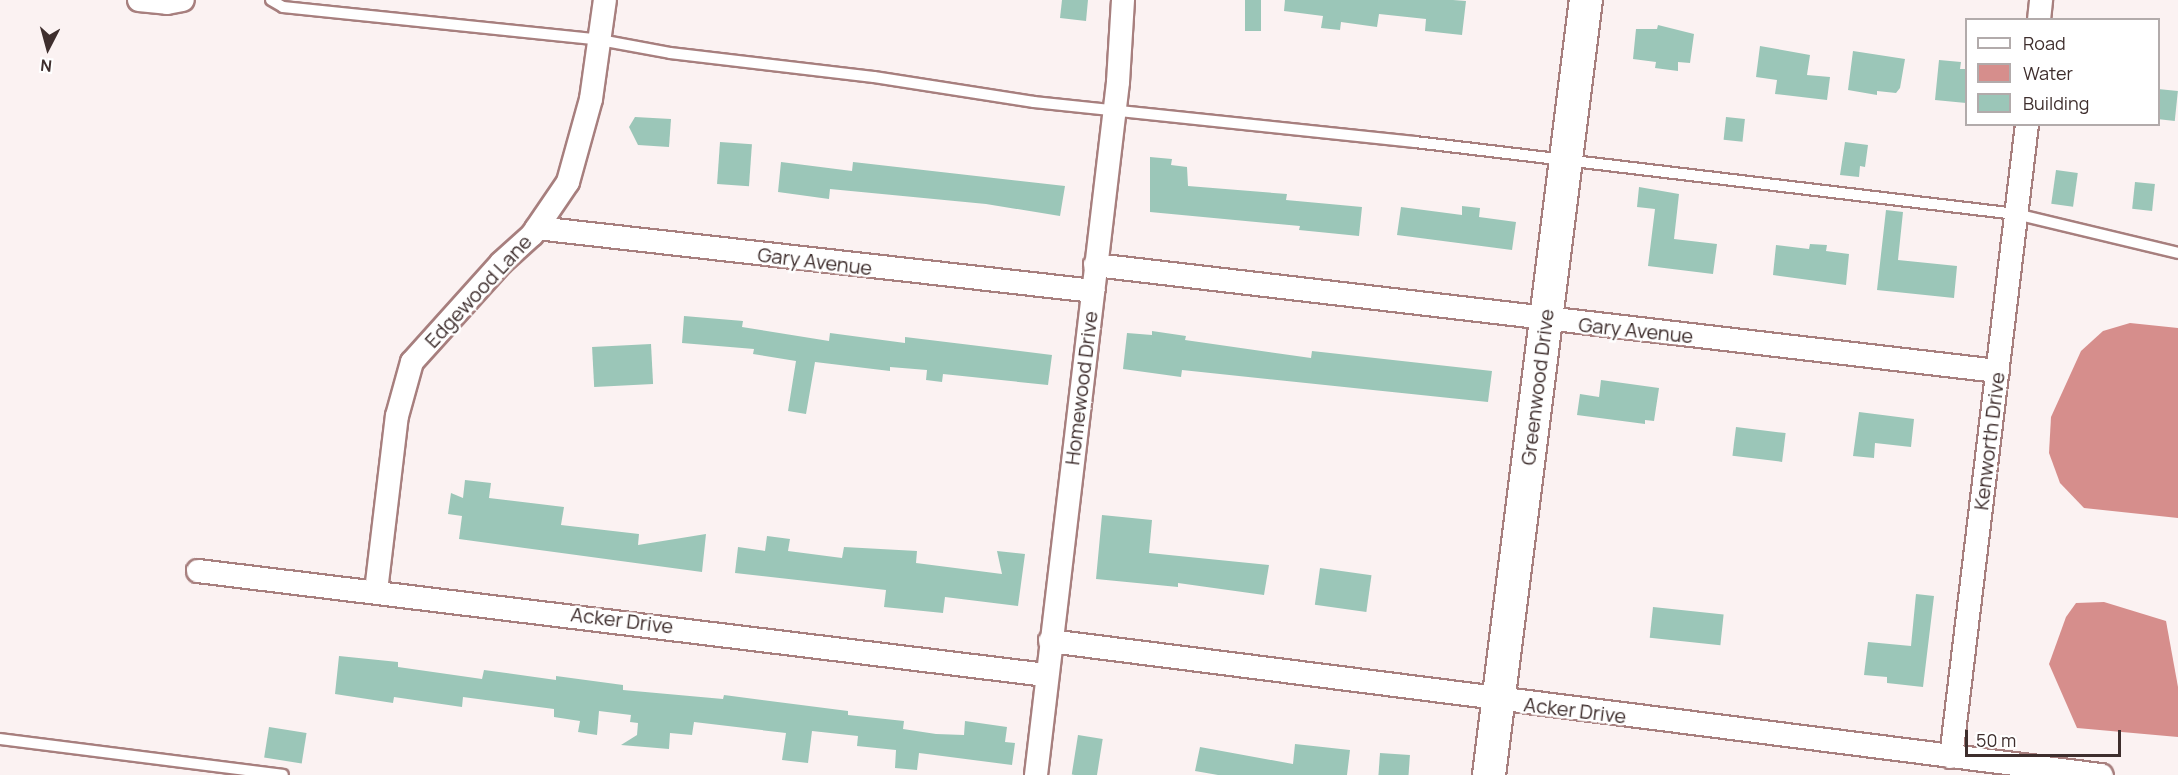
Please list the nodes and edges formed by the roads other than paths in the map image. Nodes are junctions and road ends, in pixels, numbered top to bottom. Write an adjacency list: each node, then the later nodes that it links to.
1 (138, 0): 2 (street)
2 (183, 0)
3 (271, 0): 9 (lane)
4 (604, 0): 9 (street, Edgewood Lane)
5 (1123, 0): 10 (street, Homewood Drive)
6 (1586, 0): 12 (street, Greenwood Drive)
7 (2041, 0): 8 (street)
8 (2039, 18)
9 (600, 40): 10 (lane); 14 (street, Edgewood Lane)
10 (1114, 109): 12 (lane); 16 (street, Homewood Drive)
11 (2027, 126): 13 (street, Kenworth Drive)
12 (1565, 159): 13 (lane); 18 (street, Greenwood Drive)
13 (2016, 214): 15 (lane); 19 (street, Kenworth Drive)
14 (537, 228): 17 (street, Gary Avenue); 21 (street, Edgewood Lane)
15 (2178, 253)
16 (1095, 265): 17 (street, Homewood Drive); 18 (street, Gary Avenue)
17 (1093, 291): 22 (street, Homewood Drive)
18 (1544, 321): 19 (street, Gary Avenue); 24 (street, Greenwood Drive)
19 (1998, 371): 26 (street, Kenworth Drive)
20 (198, 572): 21 (street, Acker Drive)
21 (376, 591): 23 (street, Acker Drive)
22 (1050, 641): 23 (street, Homewood Drive); 24 (street, Acker Drive)
23 (1046, 675): 28 (street, Homewood Drive)
24 (1498, 700): 26 (street, Acker Drive); 29 (street, Greenwood Drive)
25 (0, 740): 27 (lane)
26 (1951, 757): 30 (street, Acker Drive)
27 (283, 775)
28 (1036, 775)
29 (1489, 775)
30 (2101, 775)

